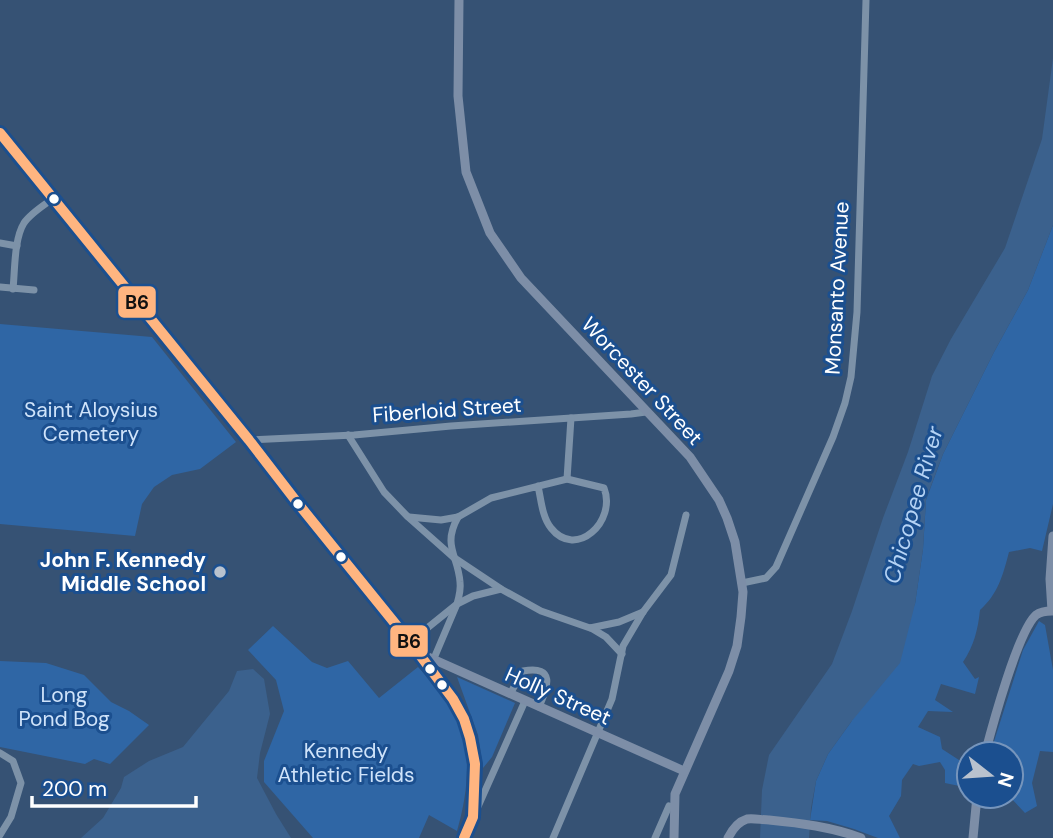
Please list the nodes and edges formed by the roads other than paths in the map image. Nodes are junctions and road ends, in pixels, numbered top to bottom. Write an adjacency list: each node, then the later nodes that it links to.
1 (459, 0): 10 (main road, Worcester Street)
2 (866, 0): 21 (street, Monsanto Avenue)
3 (0, 134): 4 (main road)
4 (54, 198): 6 (street); 13 (main road)
5 (0, 243): 6 (street)
6 (17, 246): 8 (street)
7 (0, 287): 8 (street)
8 (13, 289): 9 (street)
9 (34, 290)
10 (646, 411): 11 (street, Fiberloid Street); 21 (main road, Worcester Street)
11 (571, 418): 12 (street, Fiberloid Street); 14 (street)
12 (348, 435): 13 (street, Fiberloid Street); 17 (street)
13 (249, 440): 27 (main road)
14 (567, 479): 15 (street); 15 (street)
15 (538, 486): 18 (street)
16 (686, 514): 24 (street)
17 (408, 517): 18 (street); 20 (street)
18 (458, 517): 20 (street)
19 (1053, 537): 25 (main road)
20 (453, 557): 22 (street); 23 (street)
21 (742, 583): 36 (main road, Worcester Street)
22 (501, 589): 23 (street); 26 (street)
23 (457, 604): 27 (street); 29 (street)
24 (643, 612): 26 (street); 28 (street)
25 (1052, 615): 34 (main road)
26 (590, 628): 28 (street)
27 (410, 642): 29 (main road, Holly Street)
28 (622, 654): 33 (street)
29 (432, 664): 30 (main road, Holly Street); 41 (street)
30 (510, 694): 31 (main road, Holly Street); 32 (street)
31 (525, 701): 32 (main road, Holly Street); 41 (street)
32 (539, 707): 33 (main road, Holly Street)
33 (598, 733): 36 (main road, Holly Street); 44 (street)
34 (989, 740)
35 (0, 752): 40 (street)
36 (684, 771): 46 (main road, Worcester Street)
37 (669, 806): 45 (street)
38 (975, 810): 49 (main road)
39 (0, 815): 40 (street)
40 (11, 817): 42 (street)
41 (473, 817): 43 (street)
42 (0, 835)
43 (464, 838)
44 (552, 838)
45 (655, 838)
46 (674, 838)
47 (728, 838): 48 (main road)
48 (861, 838)
49 (972, 838)

